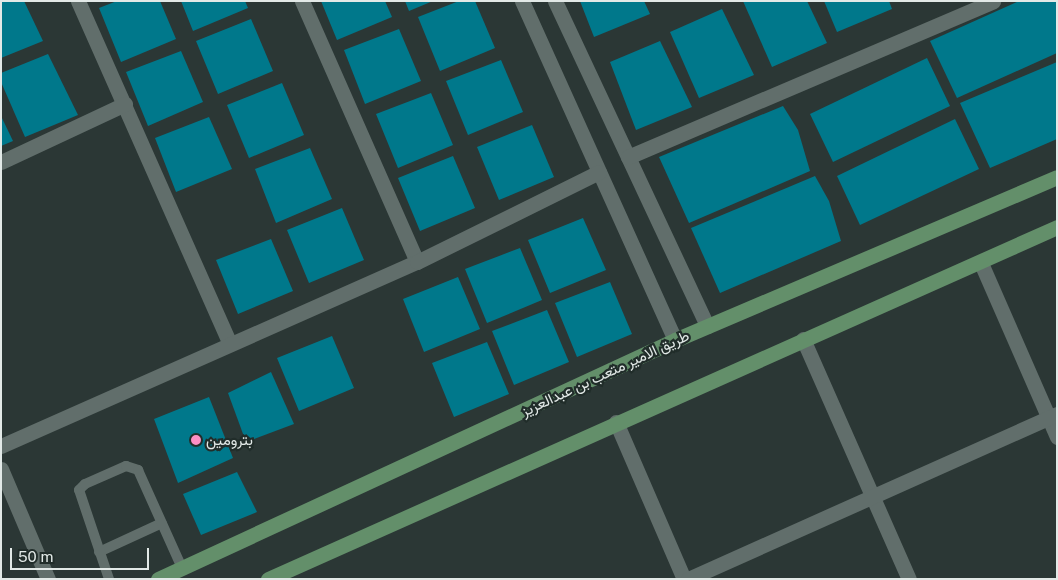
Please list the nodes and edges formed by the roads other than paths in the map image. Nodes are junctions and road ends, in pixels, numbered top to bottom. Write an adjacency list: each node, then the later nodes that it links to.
1 (78, 1): 6 (street)
2 (302, 1): 12 (street)
3 (522, 1): 9 (street)
4 (555, 1): 7 (street)
5 (993, 1): 7 (street)
6 (125, 104): 8 (street); 17 (street)
7 (628, 157): 14 (street)
8 (1, 162)
9 (599, 172): 12 (street); 16 (street)
10 (1057, 177): 14 (main road, طريق الامير متعب بن عبدالعزيز)
11 (1057, 227): 13 (main road)
12 (417, 262): 17 (street)
13 (981, 263): 15 (main road); 18 (street)
14 (707, 326): 16 (main road, طريق الامير متعب بن عبدالعزيز)
15 (803, 339): 19 (main road); 23 (street)
16 (675, 340): 26 (main road, طريق الامير متعب بن عبدالعزيز)
17 (230, 344): 21 (street)
18 (1053, 416): 20 (street); 23 (street)
19 (616, 422): 30 (main road); 31 (street)
20 (1057, 437)
21 (1, 446)
22 (1, 469): 27 (street)
23 (873, 497): 32 (street); 33 (street)
24 (162, 523): 25 (lane); 25 (lane); 26 (lane)
25 (99, 552): 28 (lane)
26 (182, 568): 29 (main road, طريق الامير متعب بن عبدالعزيز)
27 (48, 579)
28 (109, 579)
29 (158, 579)
30 (268, 579)
31 (684, 579)
32 (688, 579)
33 (910, 579)

